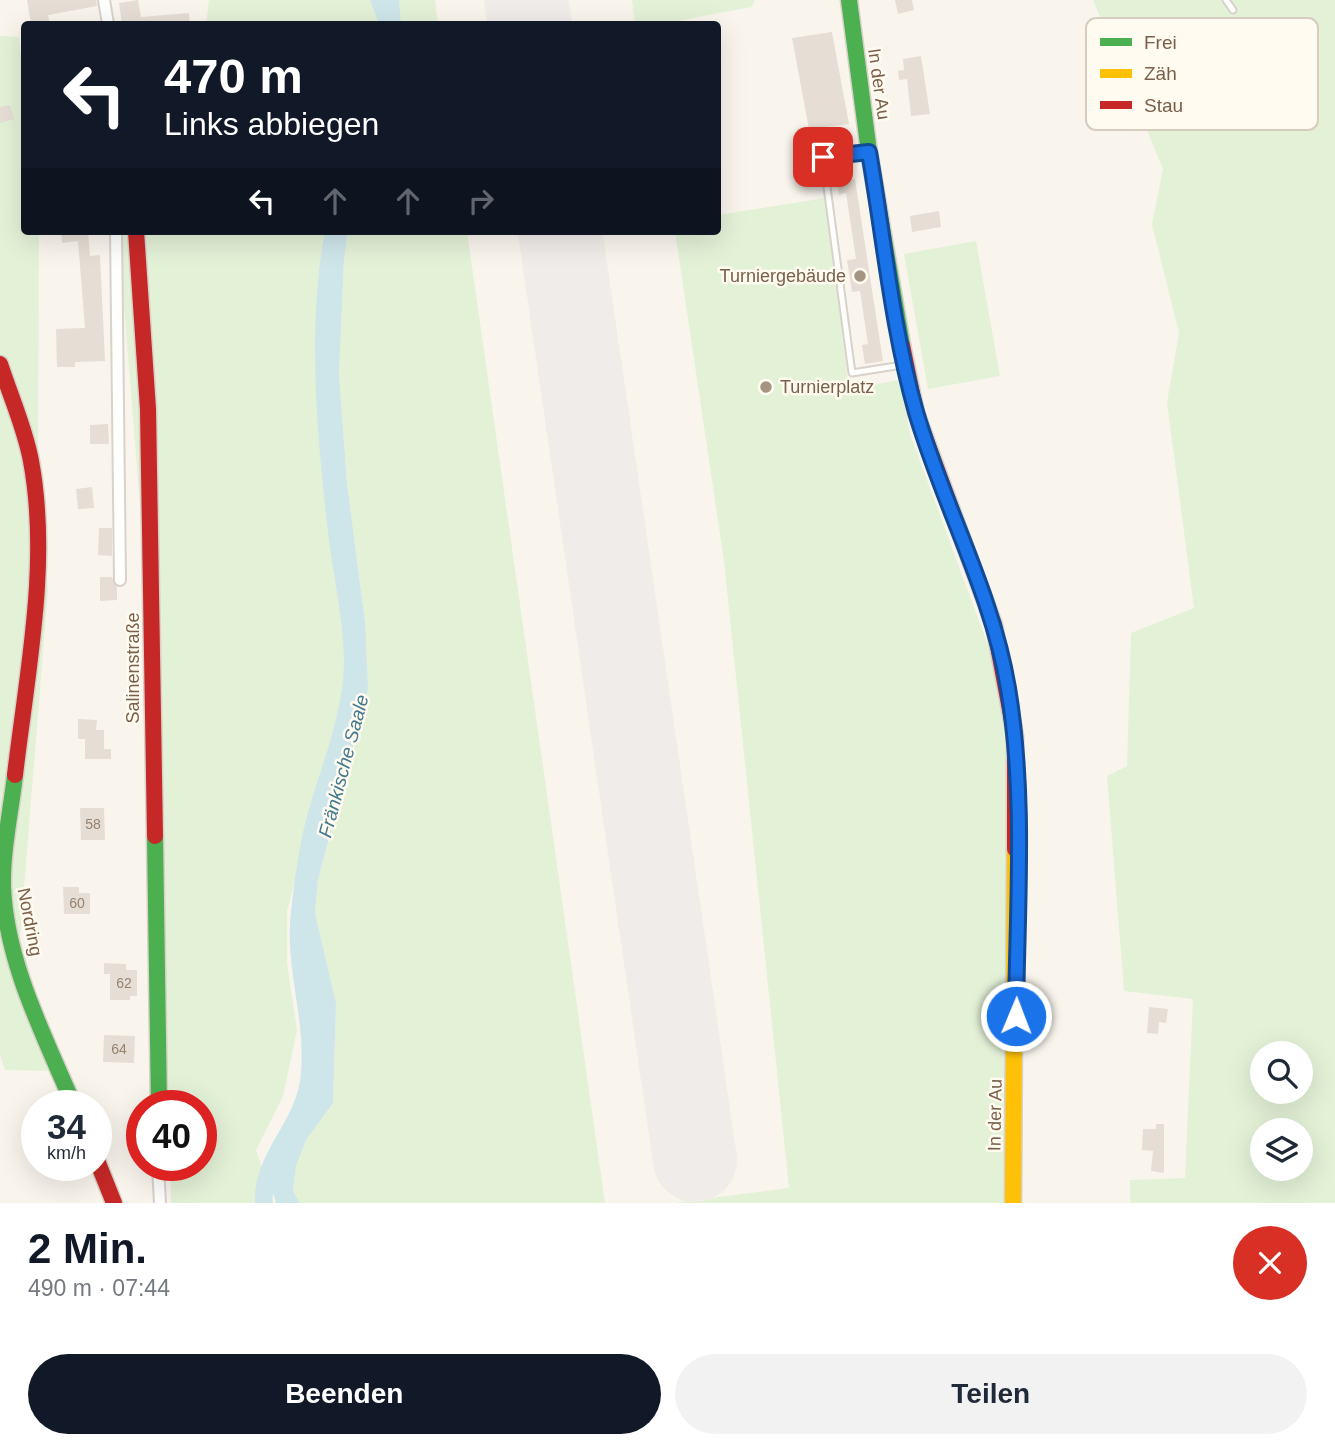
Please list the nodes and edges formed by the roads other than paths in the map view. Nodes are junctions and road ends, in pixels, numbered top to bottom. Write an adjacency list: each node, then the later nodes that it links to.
1 (104, 0): 5 (street)
2 (849, 0): 6 (street, In der Au)
3 (1226, 0): 4 (lane)
4 (1233, 10)
5 (108, 21)
6 (869, 152): 10 (street, In der Au); 10 (lane)
7 (116, 235): 11 (street)
8 (136, 235): 13 (street, Salinenstraße)
9 (0, 364): 12 (street, Nordring)
10 (905, 364): 18 (street, In der Au)
11 (120, 580)
12 (67, 1090)
13 (159, 1090)
14 (105, 1181): 16 (street)
15 (159, 1181): 17 (street)
16 (114, 1203)
17 (160, 1203)
18 (1013, 1203)

